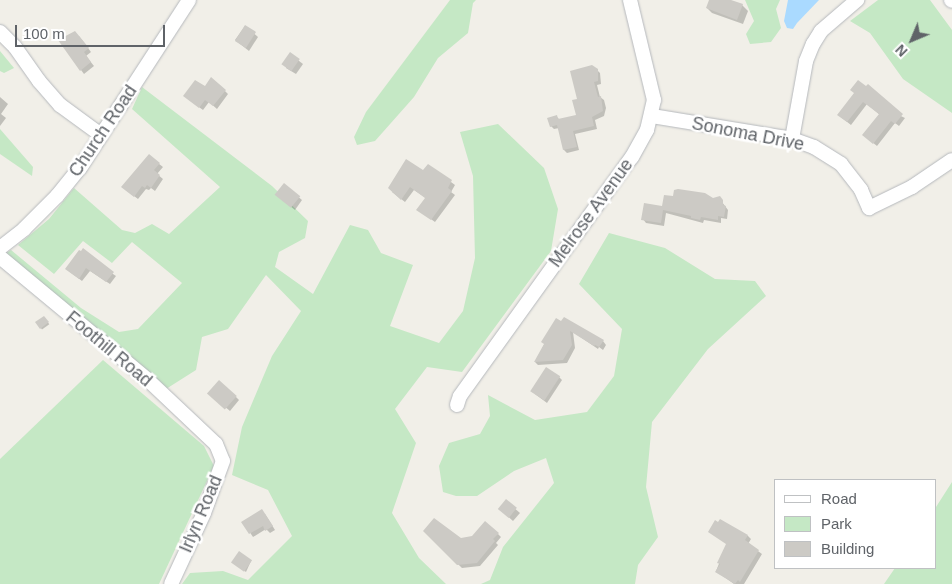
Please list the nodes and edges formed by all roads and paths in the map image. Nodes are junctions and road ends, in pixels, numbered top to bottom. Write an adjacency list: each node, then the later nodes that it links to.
1 (189, 0): 6 (street, Church Road)
2 (630, 0): 5 (street, Melrose Avenue)
3 (857, 0): 7 (street)
4 (0, 32): 6 (street)
5 (652, 116): 7 (street, Sonoma Drive); 11 (street, Melrose Avenue)
6 (101, 135): 9 (street, Church Road)
7 (792, 139): 8 (street, Sonoma Drive)
8 (952, 160)
9 (0, 248)
10 (0, 257): 12 (street, Foothill Road)
11 (457, 405)
12 (216, 444): 13 (street, Irlyn Road)
13 (170, 584)

